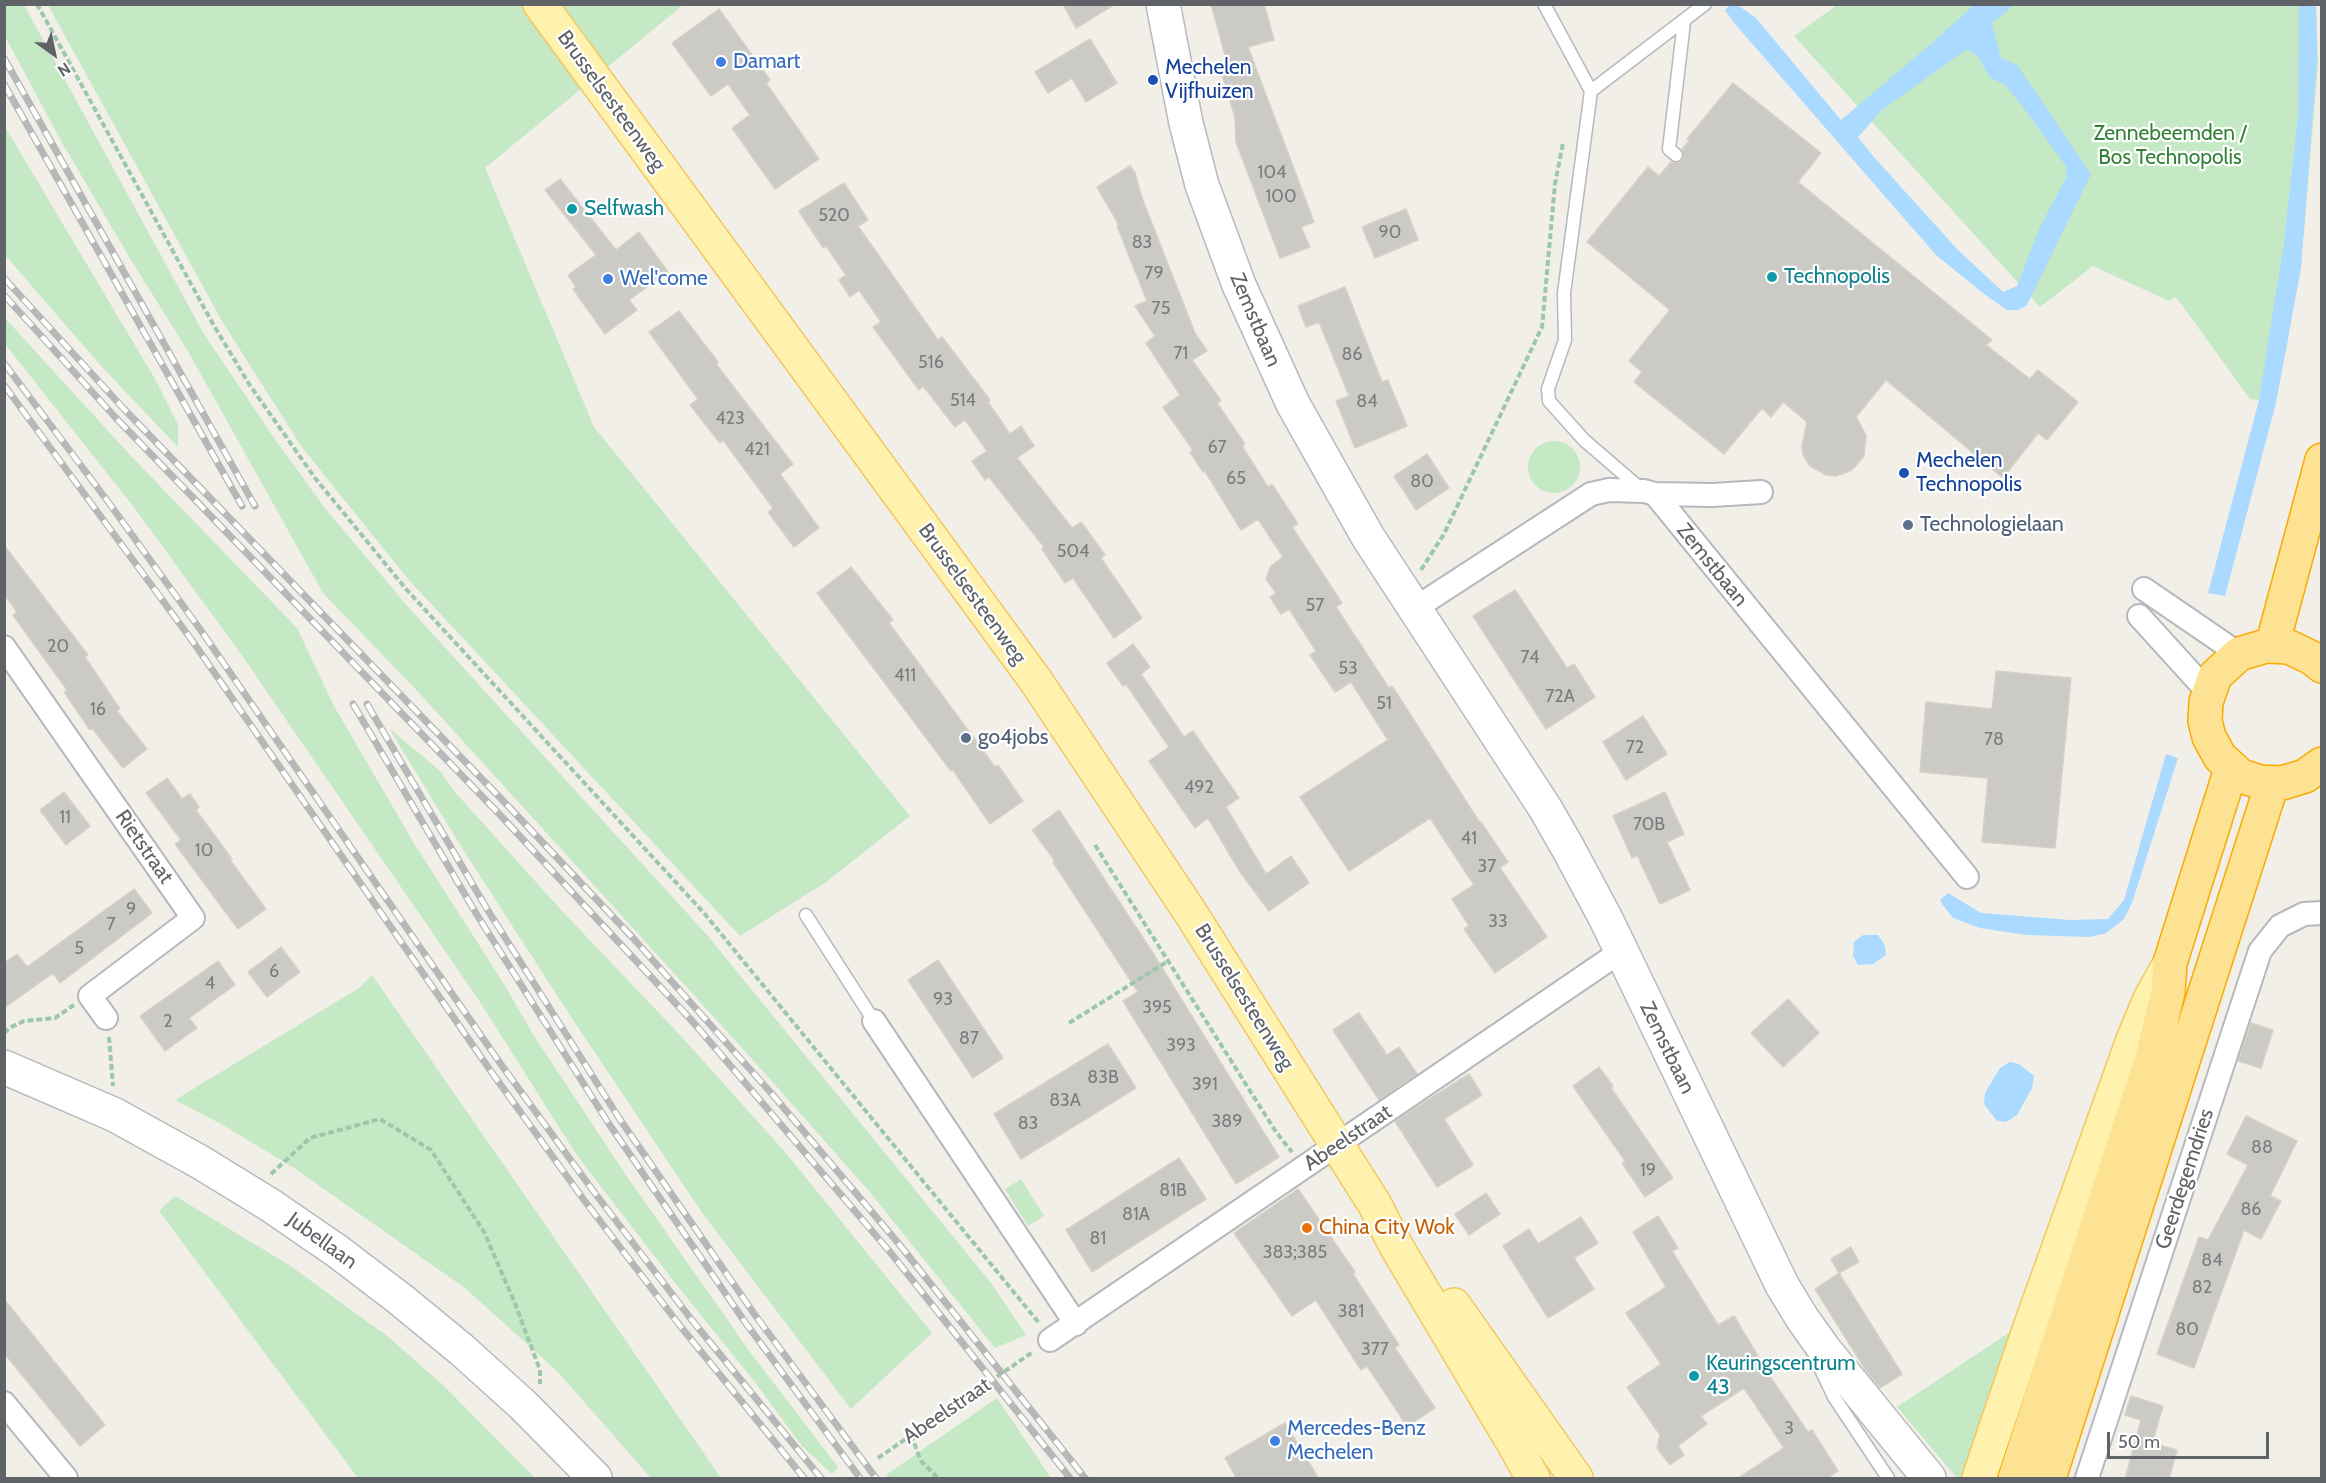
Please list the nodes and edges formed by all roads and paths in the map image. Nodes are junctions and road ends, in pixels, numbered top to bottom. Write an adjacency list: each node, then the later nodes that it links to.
1 (37, 4): 43 (path)
2 (540, 4): 38 (main road, Brusselsesteenweg)
3 (1163, 4): 14 (street, Zemstbaan)
4 (1544, 4): 7 (lane)
5 (1705, 4): 6 (lane)
6 (1684, 22): 7 (lane); 9 (lane)
7 (1591, 91): 11 (lane)
8 (1563, 143): 14 (path)
9 (1676, 155)
10 (2322, 460): 16 (highway)
11 (1649, 492): 12 (street); 14 (street); 25 (street, Zemstbaan)
12 (1761, 492)
13 (2144, 589): 17 (street)
14 (1409, 603): 28 (street, Zemstbaan)
15 (2139, 616): 20 (street)
16 (2272, 646): 17 (highway); 19 (highway)
17 (2239, 654): 20 (highway)
18 (8, 658): 31 (street, Rietstraat)
19 (2321, 661)
20 (2208, 692): 22 (highway)
21 (2322, 764): 23 (highway)
22 (2231, 769): 23 (highway); 30 (highway)
23 (2272, 784): 58 (highway)
24 (1095, 845): 29 (path)
25 (1966, 877)
26 (2322, 913): 59 (street, Geerdegemdries)
27 (806, 915): 33 (lane)
28 (1620, 952): 38 (street, Abeelstraat); 41 (street, Zemstbaan)
29 (1168, 961): 34 (path); 39 (path)
30 (2170, 963): 56 (main road); 57 (highway)
31 (90, 996): 32 (street); 35 (path)
32 (106, 1018): 37 (path)
33 (874, 1021): 42 (street)
34 (1069, 1023)
35 (4, 1033)
36 (4, 1067): 37 (street, Jubellaan)
37 (115, 1115): 40 (street, Jubellaan)
38 (1338, 1145): 39 (street, Abeelstraat); 46 (main road, Brusselsesteenweg)
39 (1305, 1167): 42 (street, Abeelstraat)
40 (250, 1192): 45 (street, Jubellaan); 45 (path)
41 (1802, 1318): 54 (lane); 55 (street, Zemstbaan)
42 (1076, 1324): 43 (street, Abeelstraat)
43 (1050, 1340): 47 (path, Abeelstraat)
44 (4, 1403): 49 (street)
45 (539, 1421): 50 (street, Jubellaan)
46 (1526, 1434): 52 (main road, Brusselsesteenweg); 53 (main road, Brusselsesteenweg)
47 (911, 1435): 48 (path, Abeelstraat); 51 (path)
48 (878, 1458)
49 (66, 1479)
50 (595, 1479)
51 (938, 1479)
52 (1533, 1479)
53 (1576, 1479)
54 (1888, 1479)
55 (1929, 1479)
56 (1979, 1479)
57 (2015, 1479)
58 (2049, 1479)
59 (2087, 1479)

